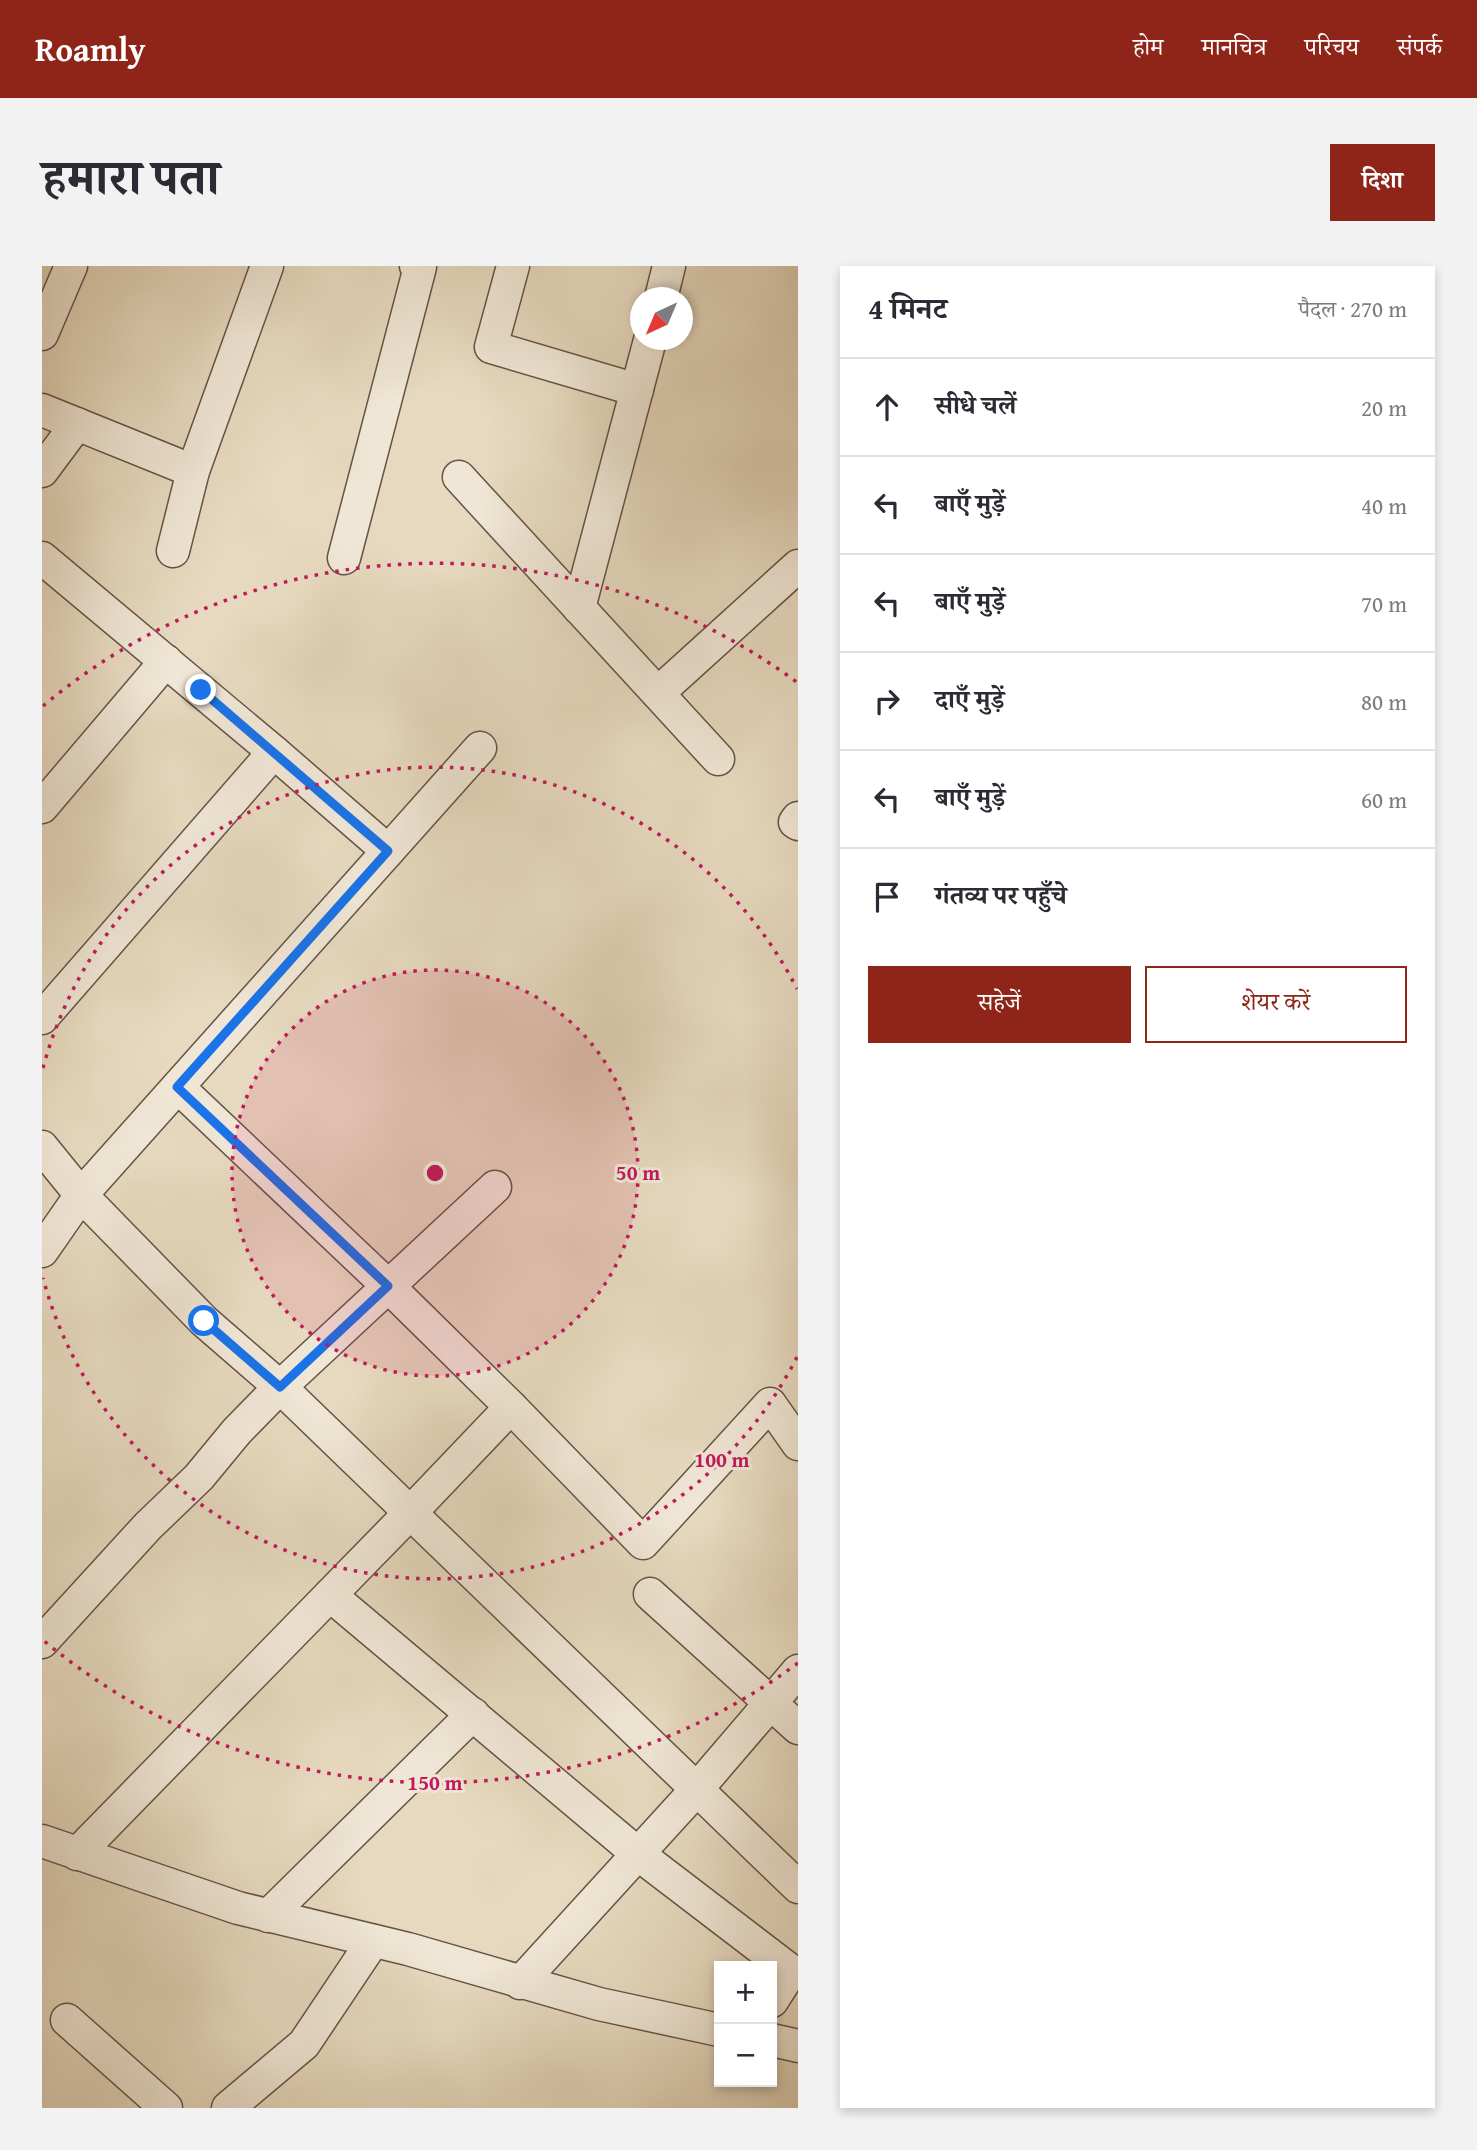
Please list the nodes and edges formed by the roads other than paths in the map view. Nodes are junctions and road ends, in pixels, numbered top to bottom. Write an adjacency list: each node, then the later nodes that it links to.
1 (71, 266): 7 (street)
2 (267, 266): 14 (street)
3 (416, 266): 18 (street)
4 (513, 266): 10 (street)
5 (669, 266): 6 (street)
6 (664, 287)
7 (48, 302): 8 (street)
8 (42, 334)
9 (647, 350): 10 (street)
10 (637, 390): 20 (street)
11 (42, 410): 12 (street)
12 (77, 424): 13 (street); 14 (street)
13 (42, 471)
14 (193, 471): 16 (street)
15 (459, 477): 20 (street)
16 (173, 551)
17 (42, 558): 21 (street)
18 (344, 558)
19 (798, 566): 22 (street)
20 (579, 608): 22 (street)
21 (166, 661): 24 (street); 26 (street)
22 (658, 693): 25 (street)
23 (481, 748): 29 (street)
24 (274, 752): 29 (street); 30 (street)
25 (718, 759)
26 (42, 807)
27 (798, 818): 28 (street)
28 (798, 824)
29 (388, 851): 31 (street)
30 (42, 1018)
31 (177, 1087): 34 (street); 36 (street)
32 (42, 1147): 34 (street)
33 (495, 1186): 36 (street)
34 (81, 1195): 35 (street); 37 (street)
35 (42, 1251)
36 (388, 1286): 37 (street); 38 (street)
37 (280, 1387): 40 (street); 43 (street)
38 (511, 1408): 39 (street); 40 (street)
39 (798, 1444)
40 (410, 1513): 42 (street); 48 (street)
41 (650, 1594): 45 (street)
42 (330, 1595): 46 (street); 50 (street)
43 (42, 1642)
44 (798, 1671): 45 (street)
45 (770, 1704): 47 (street); 48 (street)
46 (473, 1714): 51 (street); 53 (street)
47 (798, 1728)
48 (697, 1790): 51 (street); 52 (street)
49 (42, 1841): 50 (street)
50 (77, 1854): 53 (street)
51 (638, 1854): 55 (street); 56 (street)
52 (798, 1887)
53 (268, 1916): 54 (street)
54 (373, 1941): 55 (street); 62 (street)
55 (520, 1983): 58 (street)
56 (777, 1993)
57 (67, 2020): 61 (street)
58 (714, 2029)
59 (777, 2041): 60 (street)
60 (798, 2046)
61 (166, 2108)
62 (228, 2108)

